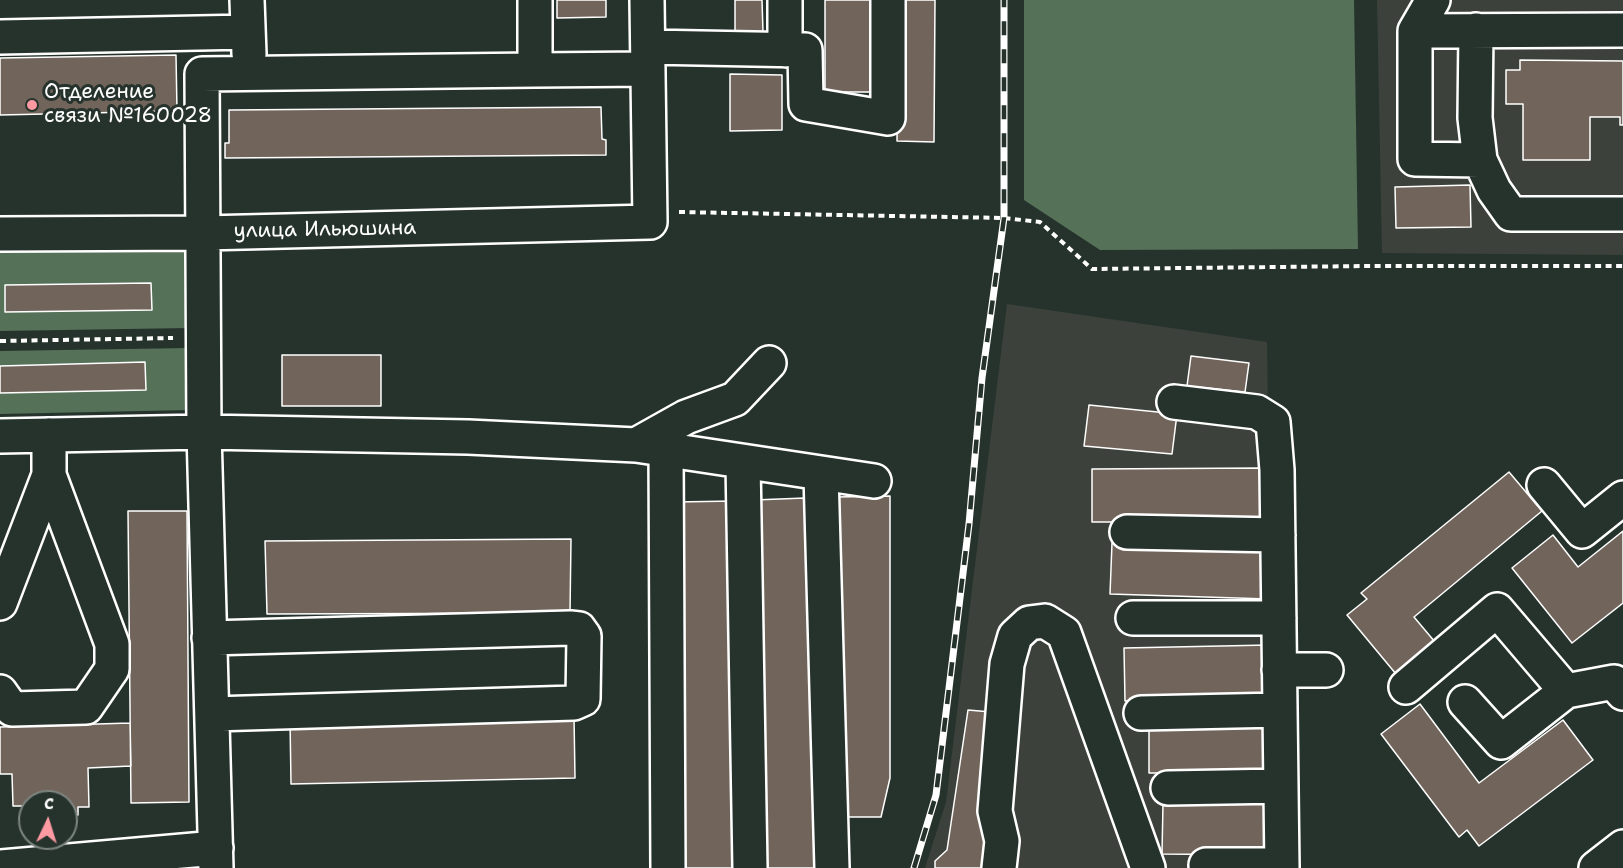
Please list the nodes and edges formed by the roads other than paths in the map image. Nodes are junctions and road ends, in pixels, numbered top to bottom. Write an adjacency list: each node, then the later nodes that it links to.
1 (247, 0): 10 (street)
2 (535, 0): 15 (street)
3 (647, 0): 14 (street)
4 (785, 0): 13 (street)
5 (888, 0): 13 (street)
6 (1433, 0): 9 (street)
7 (1476, 30): 8 (street); 9 (street); 18 (street)
8 (1623, 30)
9 (1415, 31): 18 (street)
10 (248, 32): 11 (street); 16 (street)
11 (202, 33): 12 (street); 17 (street)
12 (0, 37)
13 (785, 50): 14 (street)
14 (648, 58): 15 (street); 20 (street, улица Ильюшина)
15 (535, 70): 16 (street)
16 (250, 73): 17 (street)
17 (202, 74): 20 (street)
18 (1479, 160): 19 (street)
19 (1623, 214)
20 (204, 233): 21 (street, улица Ильюшина); 24 (street)
21 (0, 234)
22 (769, 363): 27 (street)
23 (1174, 402): 35 (street)
24 (204, 432): 25 (street); 27 (street); 39 (street)
25 (49, 435): 26 (street); 30 (street)
26 (0, 436)
27 (651, 448): 28 (street); 57 (street)
28 (743, 462): 29 (street); 58 (street)
29 (821, 474): 31 (street); 59 (street)
30 (49, 475): 36 (street); 43 (street)
31 (874, 481)
32 (1544, 485): 33 (street)
33 (1623, 498)
34 (1127, 532): 35 (street)
35 (1278, 535): 38 (street)
36 (0, 603)
37 (1132, 618): 38 (street)
38 (1279, 618): 40 (street)
39 (209, 638): 49 (street); 49 (street)
40 (1279, 670): 41 (street); 47 (street)
41 (1326, 670)
42 (1406, 687): 44 (street)
43 (0, 692)
44 (1566, 692): 45 (street); 46 (street)
45 (1623, 693)
46 (1465, 702)
47 (1280, 710): 48 (street); 50 (street)
48 (1141, 713)
49 (213, 714): 53 (street)
50 (1281, 786): 51 (street); 55 (street)
51 (1168, 788)
52 (1623, 847): 62 (street)
53 (216, 858): 56 (street)
54 (1206, 865): 55 (street)
55 (1282, 866)
56 (0, 867)
57 (668, 868)
58 (750, 868)
59 (832, 868)
60 (999, 868): 61 (street)
61 (1148, 868)
62 (1596, 868)

